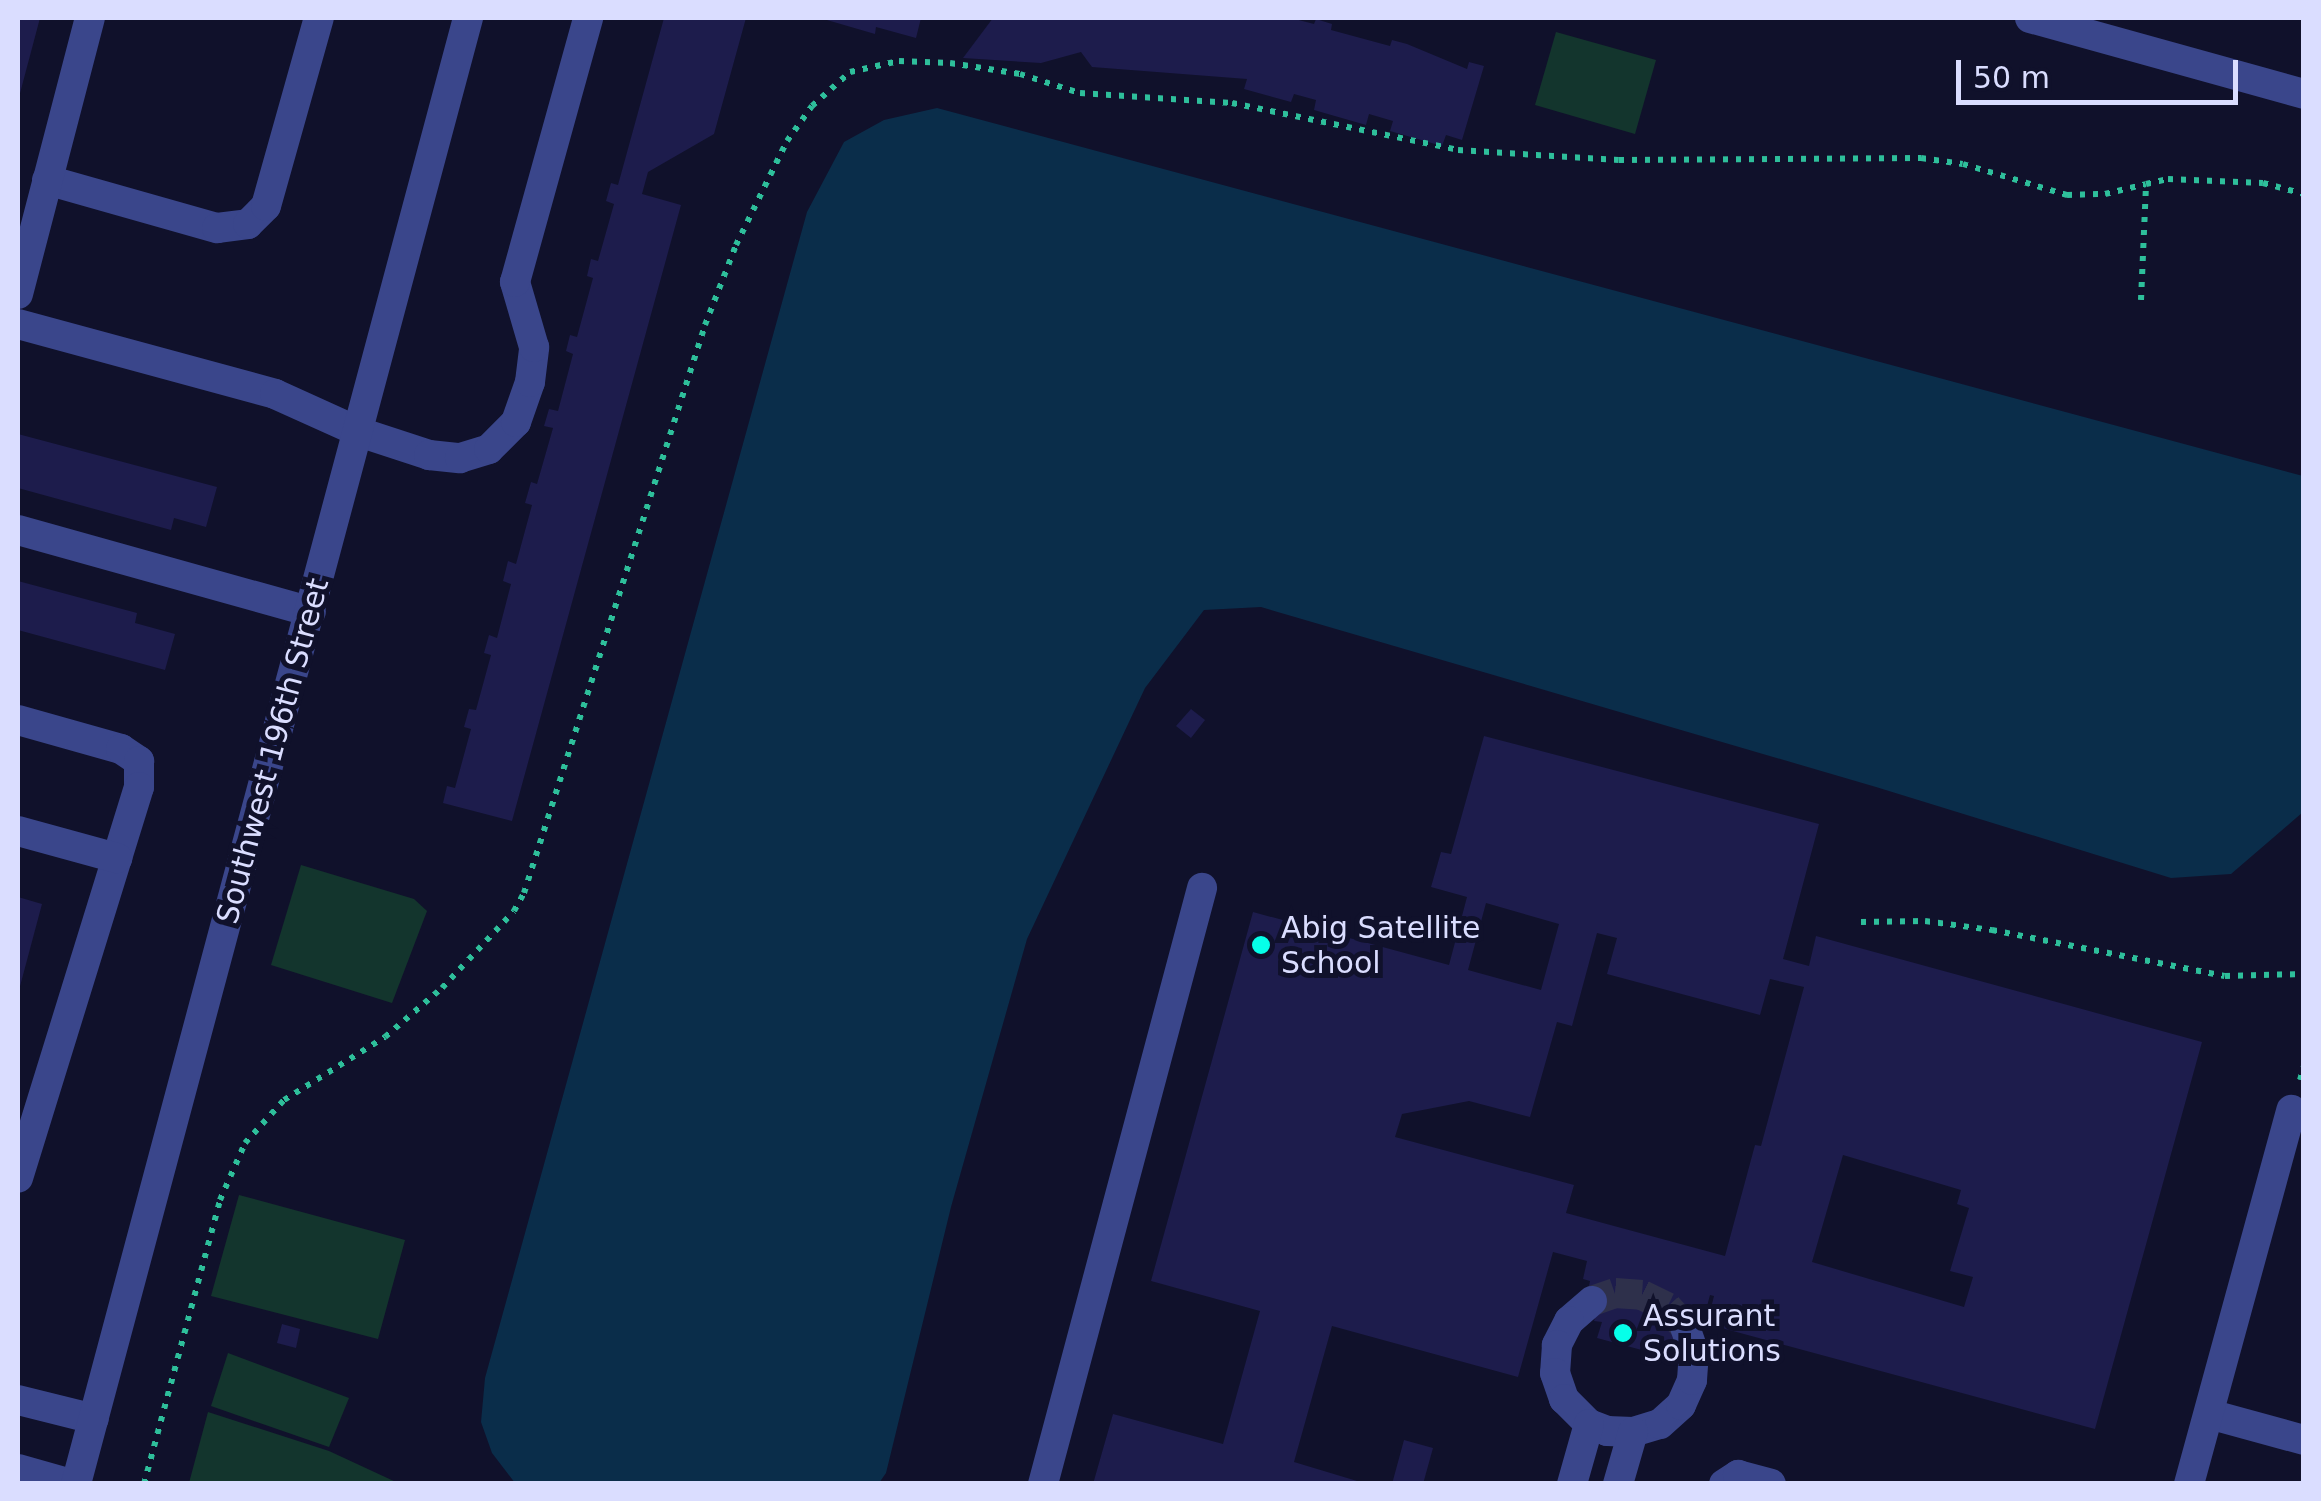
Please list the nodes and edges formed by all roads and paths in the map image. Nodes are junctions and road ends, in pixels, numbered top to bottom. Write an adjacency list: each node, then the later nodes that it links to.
1 (90, 18): 8 (street)
2 (319, 18): 8 (street)
3 (468, 18): 14 (street, Southwest 196th Street)
4 (588, 18): 14 (street)
5 (2030, 18): 6 (street)
6 (2071, 23): 7 (street)
7 (2304, 94)
8 (47, 180): 11 (street)
9 (2146, 184): 10 (path); 12 (path); 35 (path)
10 (2304, 194)
11 (18, 294)
12 (2141, 300)
13 (18, 324): 14 (street)
14 (359, 432): 16 (street, Southwest 196th Street)
15 (18, 530): 16 (street)
16 (311, 612): 29 (street, Southwest 196th Street)
17 (18, 720): 19 (street)
18 (18, 831): 19 (street)
19 (117, 858): 24 (street)
20 (1202, 888): 36 (street)
21 (1862, 922): 22 (path)
22 (2304, 974)
23 (2291, 1110): 28 (street)
24 (18, 1178)
25 (1592, 1301): 30 (street)
26 (1685, 1327): 31 (street)
27 (18, 1400): 29 (street)
28 (2209, 1414): 32 (street); 41 (street)
29 (94, 1420): 34 (street, Southwest 196th Street)
30 (1589, 1424): 31 (street); 37 (street)
31 (1633, 1432): 38 (street)
32 (2304, 1440)
33 (18, 1468): 34 (street)
34 (73, 1484)
35 (144, 1484)
36 (1043, 1484)
37 (1572, 1484)
38 (1618, 1484)
39 (1724, 1484): 40 (street)
40 (1771, 1484)
41 (2189, 1484)

